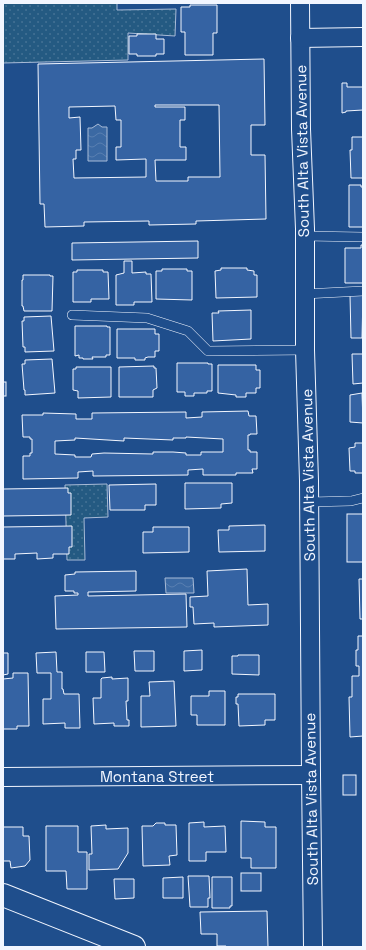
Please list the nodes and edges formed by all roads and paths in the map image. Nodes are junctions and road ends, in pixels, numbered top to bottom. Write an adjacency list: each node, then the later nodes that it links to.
1 (300, 3): 3 (street, South Alta Vista Avenue)
2 (363, 37): 3 (street)
3 (300, 38): 4 (street, South Alta Vista Avenue)
4 (305, 236): 5 (lane); 7 (street, South Alta Vista Avenue)
5 (363, 237)
6 (363, 292): 7 (lane)
7 (304, 294): 9 (street, South Alta Vista Avenue)
8 (72, 315): 9 (lane)
9 (305, 350): 11 (street, South Alta Vista Avenue)
10 (363, 498): 11 (lane)
11 (309, 502): 12 (street, South Alta Vista Avenue)
12 (310, 775): 13 (street, Montana Street); 16 (street, South Alta Vista Avenue)
13 (3, 777)
14 (3, 895): 15 (street)
15 (134, 947)
16 (313, 947)

